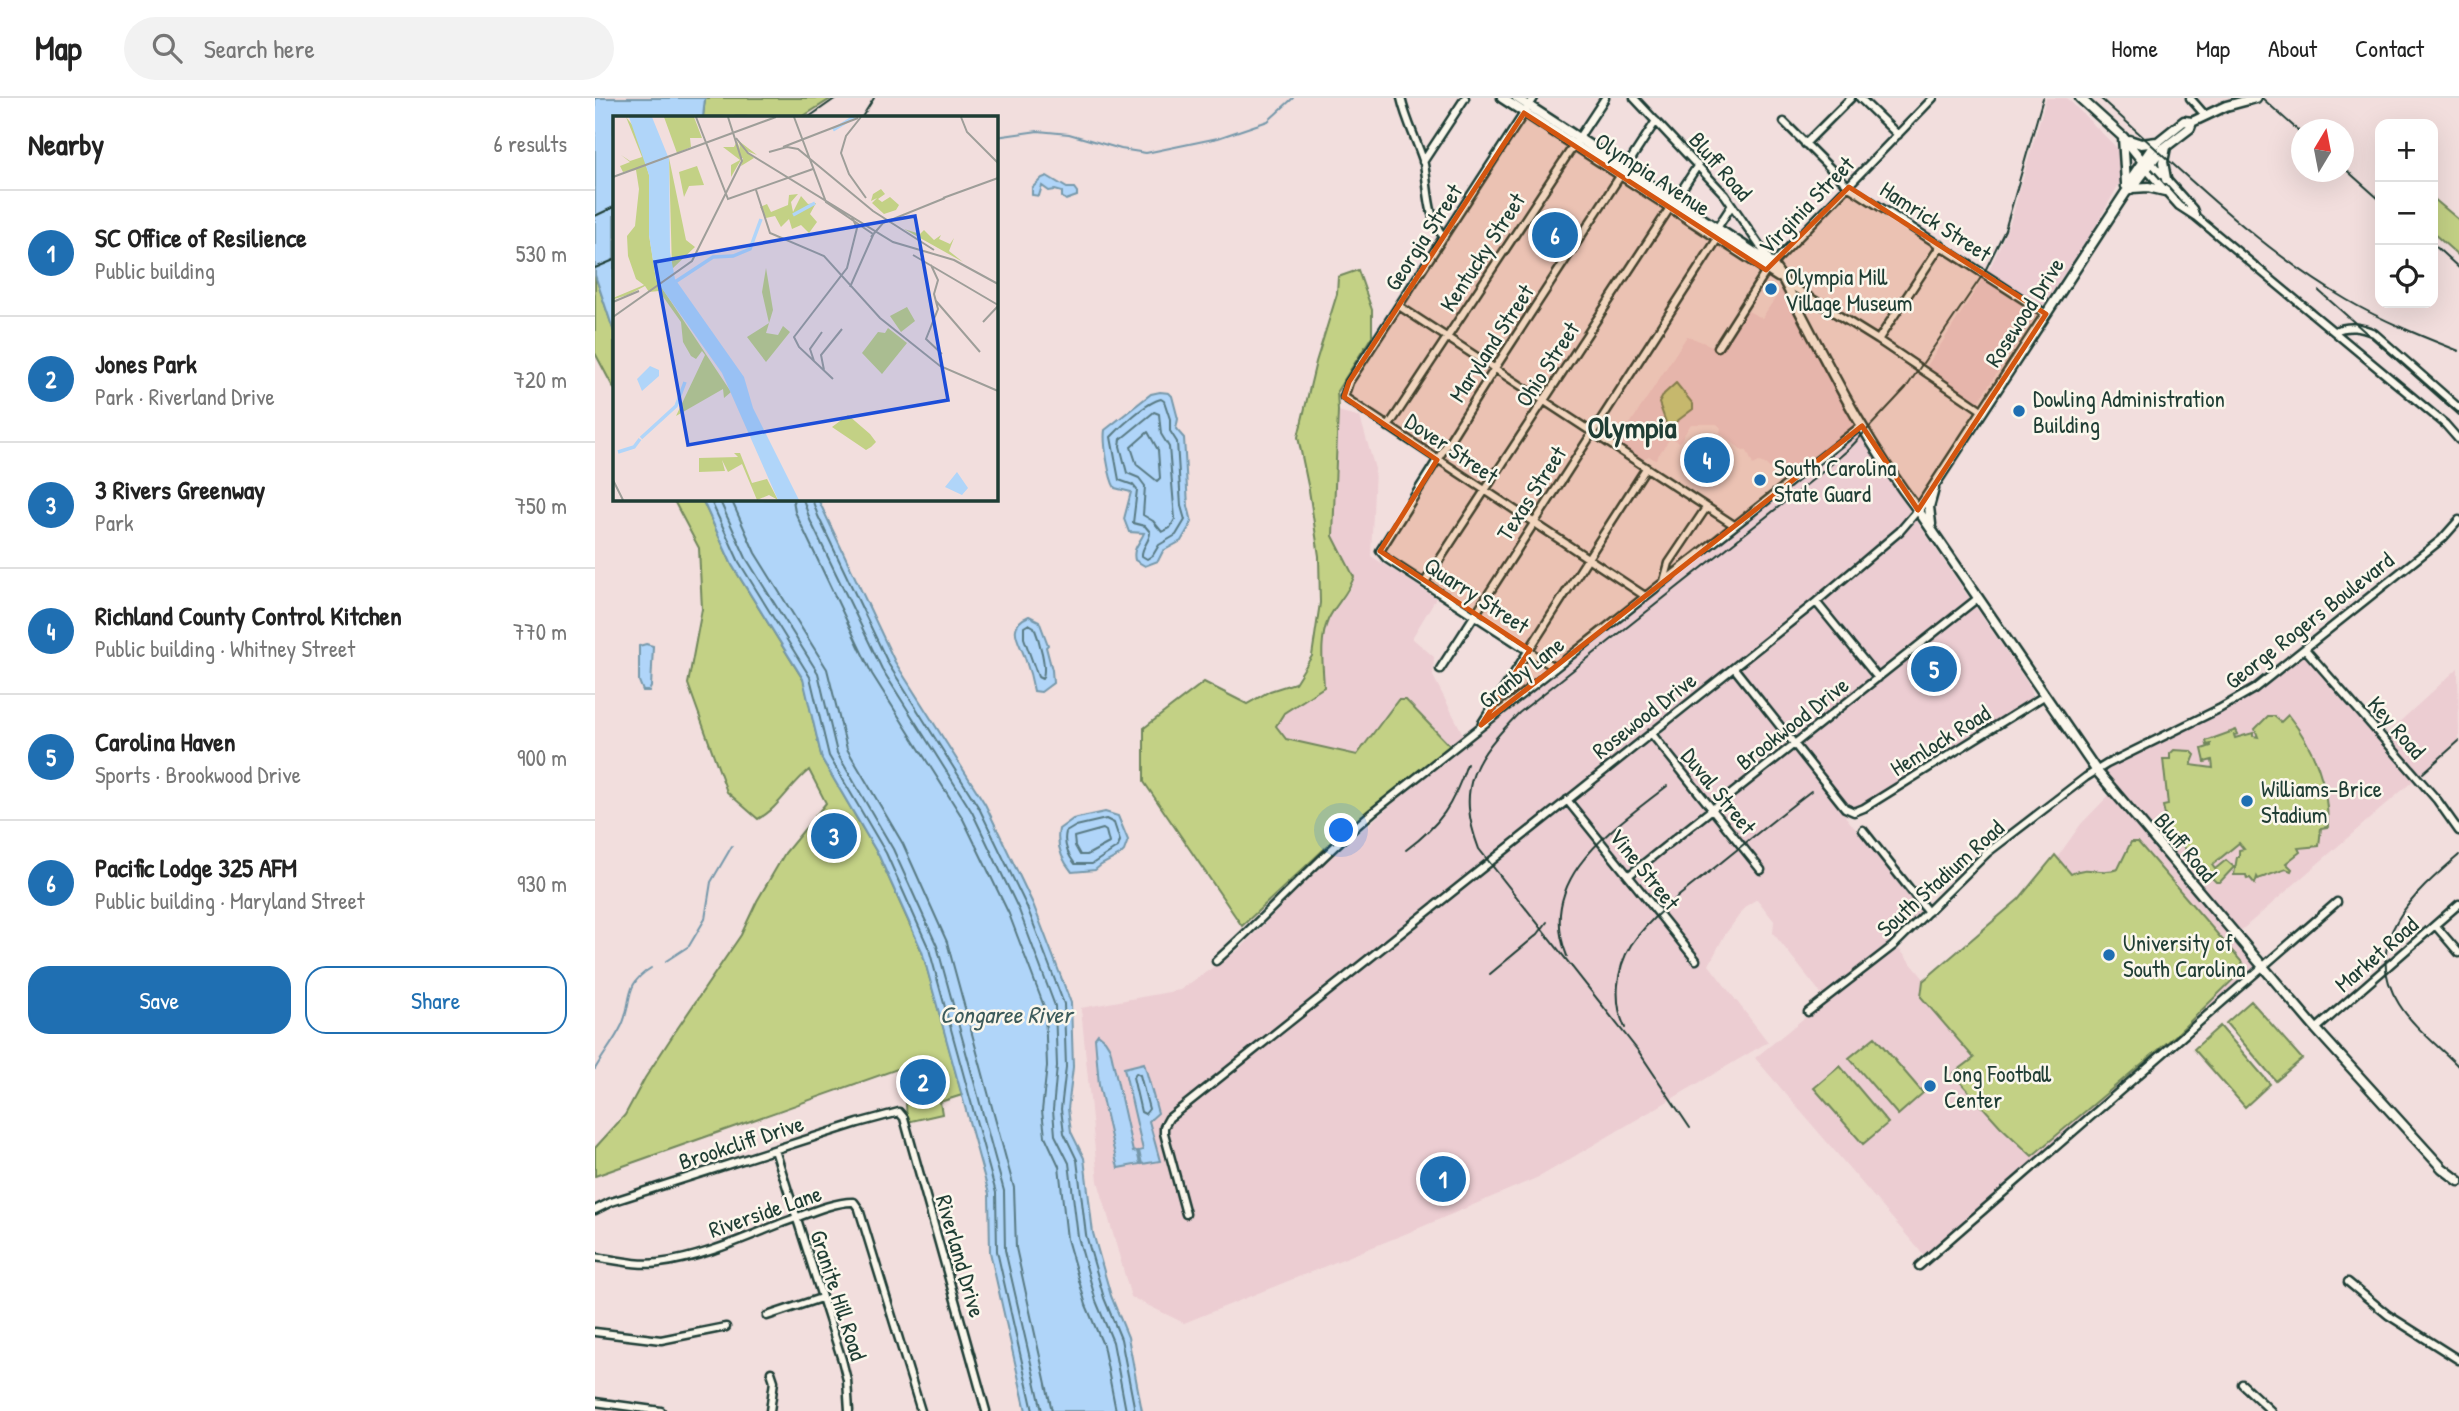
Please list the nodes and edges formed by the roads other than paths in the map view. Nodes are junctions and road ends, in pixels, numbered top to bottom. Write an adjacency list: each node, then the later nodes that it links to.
1 (1401, 98): 22 (street)
2 (1465, 98): 22 (street)
3 (1502, 98): 13 (main road, Olympia Avenue)
4 (1517, 98): 13 (main road, Olympia Avenue)
5 (1605, 98): 19 (street, Kentucky Street)
6 (1634, 98): 15 (street, Bluff Road)
7 (1851, 98): 20 (street)
8 (1860, 98): 17 (street)
9 (1933, 98): 17 (street, Virginia Street)
10 (2080, 98): 18 (main road)
11 (2190, 98): 14 (street)
12 (2256, 98): 14 (main road, Rosewood Drive)
13 (1529, 105): 19 (main road, Olympia Avenue); 34 (street, Georgia Street)
14 (2205, 115): 21 (main road, Rosewood Drive)
15 (1656, 121): 24 (street, Bluff Road); 25 (street, Maryland Street)
16 (1784, 122): 20 (street, Hamrick Street)
17 (1898, 135): 27 (street, Virginia Street)
18 (2123, 137): 21 (main road); 23 (main road); 28 (main road)
19 (1576, 141): 25 (main road, Olympia Avenue); 43 (street, Kentucky Street)
20 (1805, 144): 27 (street, Hamrick Street)
21 (2162, 144): 23 (main road, Rosewood Drive); 26 (main road)
22 (1423, 162): 34 (street)
23 (2147, 164): 26 (street); 28 (main road, Rosewood Drive); 29 (street)
24 (1698, 165): 30 (street, Ohio Street); 31 (street, Bluff Road)
25 (1624, 173): 30 (main road, Olympia Avenue); 46 (street, Maryland Street)
26 (2166, 179): 32 (street)
27 (1849, 187): 36 (street, Hamrick Street); 38 (street, Virginia Street)
28 (2128, 189): 29 (main road); 41 (main road, Rosewood Drive)
29 (2165, 191): 32 (street)
30 (1672, 204): 33 (main road, Olympia Avenue); 48 (street, Ohio Street)
31 (1732, 205): 33 (street, Texas Street); 35 (street, Bluff Road)
32 (2196, 217): 42 (street)
33 (1719, 233): 37 (main road, Olympia Avenue); 38 (main road, Olympia Avenue); 53 (street, Texas Street)
34 (1444, 237): 40 (street, Georgia Street)
35 (1758, 244): 37 (street); 38 (street, Bluff Road)
36 (1941, 244): 41 (street, Hamrick Street); 44 (street)
37 (1751, 251): 38 (main road, Olympia Avenue)
38 (1769, 267): 39 (main road, Olympia Avenue); 45 (street, Virginia Street)
39 (1784, 281): 44 (street, Olympia Avenue); 51 (main road, Bluff Road)
40 (1399, 306): 43 (street); 47 (street, Georgia Street)
41 (2046, 314): 50 (main road, Rosewood Drive)
42 (2334, 331): 49 (street); 54 (street)
43 (1447, 338): 46 (street); 52 (street, Kentucky Street)
44 (1878, 340): 50 (street, Olympia Avenue)
45 (1718, 346)
46 (1495, 369): 48 (street); 55 (street, Maryland Street)
47 (1345, 397): 52 (street, Dover Street)
48 (1543, 401): 53 (street); 58 (street, Ohio Street)
49 (2459, 408)
50 (1983, 411): 57 (main road, Rosewood Drive)
51 (1862, 425): 60 (main road, Bluff Road); 63 (street, Granby Lane)
52 (1388, 427): 55 (street, Dover Street)
53 (1591, 432): 56 (street); 62 (street, Texas Street)
54 (2459, 440)
55 (1437, 460): 58 (street, Dover Street); 67 (street, Maryland Street)
56 (1646, 468): 59 (street); 68 (street)
57 (1935, 485): 60 (main road, Rosewood Drive); 65 (main road)
58 (1484, 491): 62 (street, Dover Street); 70 (street, Ohio Street)
59 (1706, 508): 63 (street); 69 (street)
60 (1918, 510): 65 (main road, Bluff Road); 73 (street, Rosewood Drive)
61 (2459, 520): 66 (street, George Rogers Boulevard)
62 (1533, 522): 68 (street, Dover Street); 74 (street, Texas Street)
63 (1734, 525): 69 (street, Granby Lane)
64 (2459, 532): 66 (street)
65 (1934, 533): 72 (main road, Bluff Road)
66 (2443, 538): 75 (street, George Rogers Boulevard)
67 (1380, 551): 70 (street, Quarry Street)
68 (1589, 558): 71 (street, Dover Street); 76 (street)
69 (1664, 581): 71 (street, Granby Lane)
70 (1425, 582): 74 (street, Quarry Street)
71 (1645, 596): 77 (street, Granby Lane)
72 (1978, 598): 80 (street, Brookwood Drive); 81 (main road, Bluff Road)
73 (1816, 602): 78 (street, Rosewood Drive); 80 (street)
74 (1474, 615): 76 (street, Quarry Street); 79 (street, Texas Street)
75 (2305, 649): 85 (street, George Rogers Boulevard); 89 (street, Key Road)
76 (1530, 650): 77 (street, Quarry Street); 82 (street)
77 (1555, 668): 82 (street, Granby Lane)
78 (1734, 668): 83 (street, Rosewood Drive); 84 (street)
79 (1440, 669)
80 (1878, 678): 84 (street, Brookwood Drive)
81 (2044, 696): 84 (street, Hemlock Road); 85 (main road, Bluff Road)
82 (1481, 725): 98 (street, Granby Lane)
83 (1651, 733): 86 (street, Rosewood Drive); 87 (street, Duval Street)
84 (1794, 744): 87 (street, Brookwood Drive)
85 (2096, 771): 94 (street, South Stadium Road); 99 (main road, Bluff Road)
86 (1567, 800): 91 (street, Vine Street); 106 (street, Rosewood Drive)
87 (1712, 809): 90 (street, Duval Street); 91 (street, Brookwood Drive)
88 (1863, 830): 94 (street)
89 (2459, 831)
90 (1761, 870)
91 (1628, 876): 97 (street, Vine Street)
92 (2337, 902): 99 (street)
93 (2459, 904): 95 (street, Market Road)
94 (1928, 912): 100 (street, South Stadium Road)
95 (2435, 925): 96 (street); 101 (street, Market Road)
96 (2459, 953)
97 (1696, 960)
98 (1216, 961)
99 (2262, 967): 101 (main road, Bluff Road); 109 (street)
100 (1808, 1012)
101 (2316, 1029): 104 (main road, Bluff Road)
102 (899, 1110): 103 (street, Brookcliff Drive); 123 (street, Riverland Drive)
103 (775, 1150): 105 (street, Brookcliff Drive); 107 (street, Granite Hill Road)
104 (2459, 1181)
105 (595, 1210)
106 (1186, 1214)
107 (796, 1217): 108 (street, Riverside Lane); 111 (street, Granite Hill Road); 122 (street, Riverside Lane)
108 (595, 1257)
109 (1919, 1266)
110 (2348, 1282): 115 (street)
111 (821, 1298): 112 (street); 121 (street, Granite Hill Road)
112 (767, 1316)
113 (726, 1327): 114 (street)
114 (595, 1332)
115 (2459, 1360)
116 (771, 1373): 120 (street)
117 (2242, 1384): 124 (street)
118 (595, 1402): 119 (street)
119 (661, 1411)
120 (770, 1411)
121 (849, 1411)
122 (921, 1411)
123 (986, 1411)
124 (2271, 1411)

